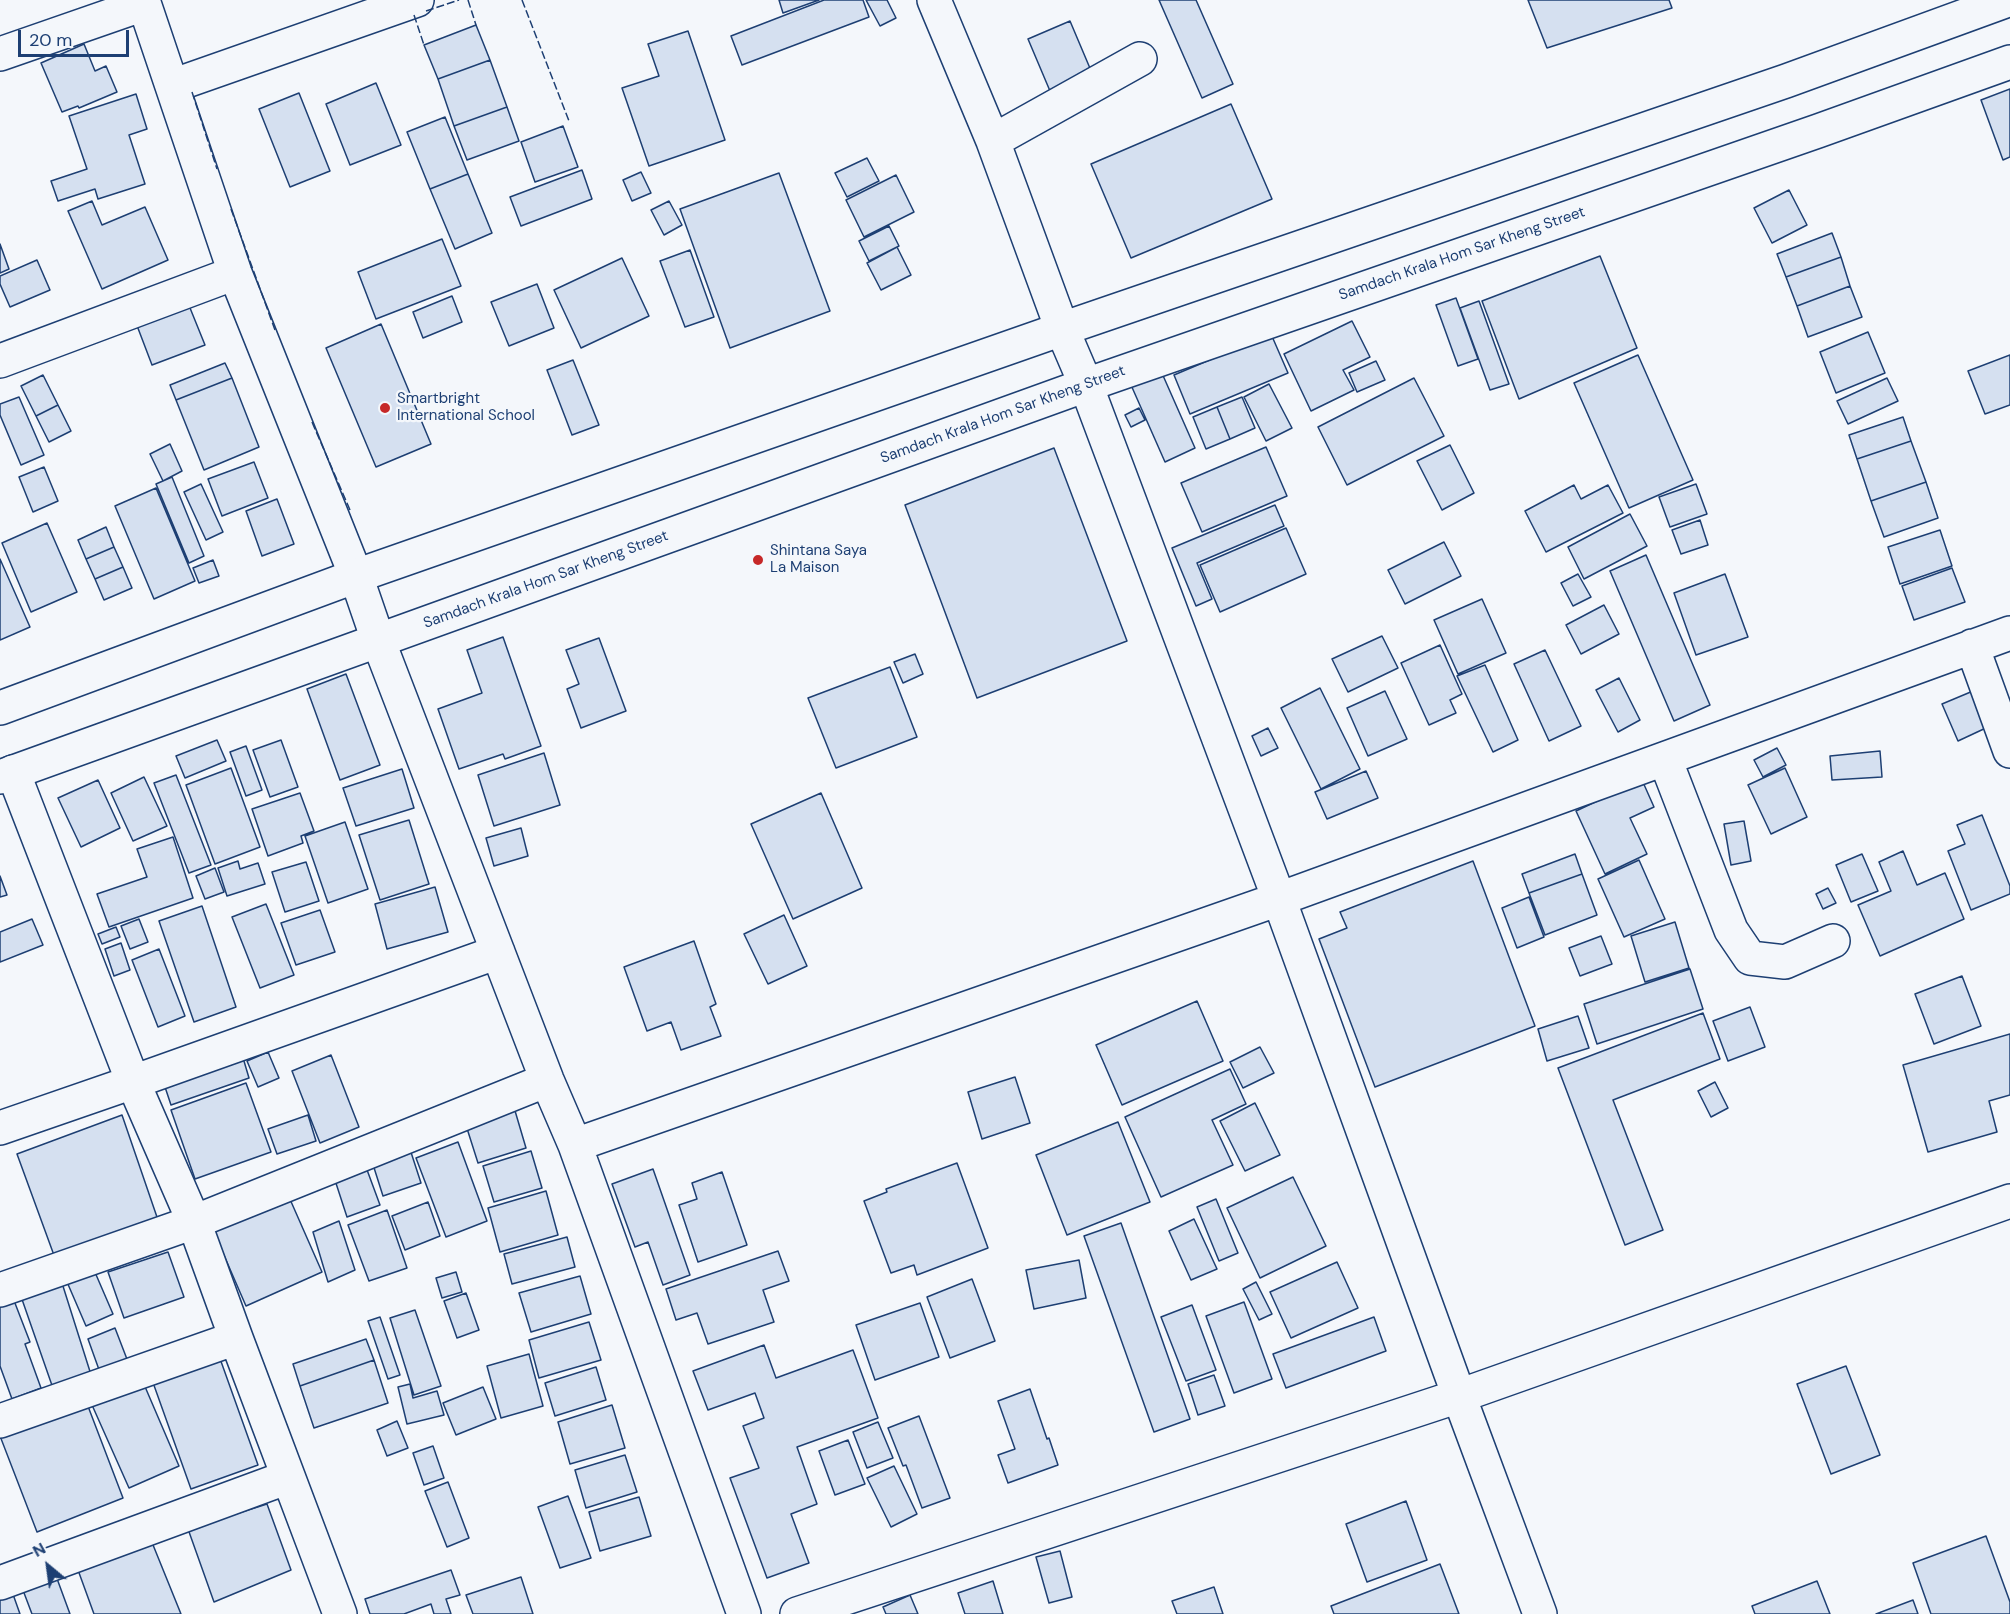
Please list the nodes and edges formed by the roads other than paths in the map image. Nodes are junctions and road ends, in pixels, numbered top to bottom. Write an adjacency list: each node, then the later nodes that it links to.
1 (417, 0): 8 (street)
2 (934, 0): 9 (street)
3 (2008, 0): 11 (street)
4 (143, 2): 5 (street); 8 (street)
5 (0, 54)
6 (1140, 59): 9 (street)
7 (2010, 62): 13 (street, Samdach Krala Hom Sar Kheng Street)
8 (172, 86): 10 (street)
9 (993, 141): 11 (street)
10 (235, 273): 12 (street); 14 (street)
11 (1062, 329): 13 (street); 14 (street)
12 (0, 361)
13 (1086, 385): 16 (street, Samdach Krala Hom Sar Kheng Street); 22 (street)
14 (356, 576): 16 (street); 18 (street)
15 (2010, 633): 17 (street)
16 (378, 640): 21 (street, Samdach Krala Hom Sar Kheng Street); 24 (street)
17 (1972, 646): 19 (street); 20 (street)
18 (0, 708)
19 (2010, 751)
20 (1665, 759): 22 (street); 23 (street)
21 (7, 774): 26 (street)
22 (1279, 899): 28 (street); 33 (street)
23 (1833, 941)
24 (498, 952): 25 (street); 26 (street)
25 (547, 1080): 28 (street); 30 (street)
26 (134, 1082): 27 (street); 30 (street)
27 (0, 1128)
28 (575, 1145): 38 (street)
29 (2010, 1201): 33 (street)
30 (194, 1222): 31 (street); 32 (street)
31 (0, 1290)
32 (236, 1338): 34 (street); 35 (street)
33 (1459, 1396): 39 (street); 40 (street)
34 (0, 1421)
35 (288, 1477): 36 (street); 37 (street)
36 (0, 1583)
37 (340, 1614)
38 (744, 1614)
39 (797, 1614)
40 (1540, 1614)

